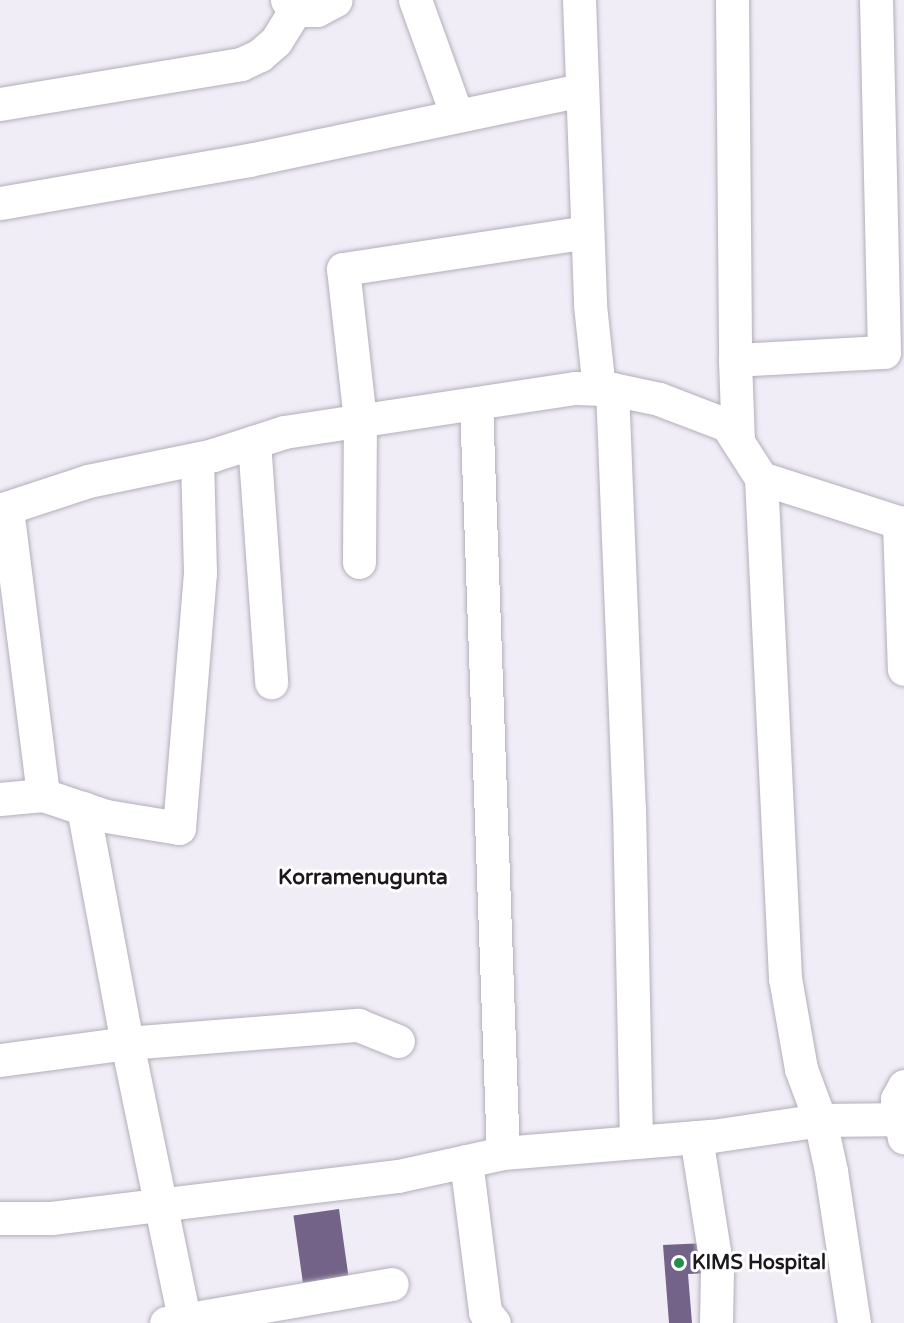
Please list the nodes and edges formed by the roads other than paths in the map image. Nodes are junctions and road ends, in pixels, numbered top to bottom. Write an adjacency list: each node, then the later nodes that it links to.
1 (336, 0): 6 (street)
2 (415, 0): 9 (street)
3 (579, 0): 7 (street)
4 (732, 0): 12 (street)
5 (876, 0): 12 (street)
6 (291, 5): 8 (street)
7 (582, 90): 9 (street); 11 (street)
8 (0, 104)
9 (457, 116): 10 (street)
10 (0, 203)
11 (587, 232): 13 (street); 15 (street)
12 (735, 360): 17 (street)
13 (605, 388): 14 (street); 17 (street); 35 (street)
14 (476, 404): 15 (street); 36 (street)
15 (360, 420): 16 (street); 22 (street)
16 (254, 442): 18 (street); 24 (street)
17 (738, 442): 19 (street)
18 (197, 459): 20 (street); 27 (street)
19 (761, 478): 21 (street); 32 (street)
20 (3, 509): 25 (street)
21 (902, 523): 23 (street)
22 (359, 562)
23 (904, 669)
24 (271, 682)
25 (43, 795): 26 (street); 27 (street)
26 (0, 799)
27 (82, 808): 29 (street)
28 (398, 1041): 29 (street)
29 (127, 1043): 30 (street); 38 (street)
30 (0, 1060)
31 (904, 1086): 33 (street)
32 (820, 1120): 33 (street); 34 (street); 44 (street)
33 (902, 1128)
34 (696, 1137): 35 (street); 43 (street)
35 (636, 1142): 36 (street)
36 (503, 1154): 37 (street)
37 (466, 1161): 38 (street); 42 (street)
38 (160, 1204): 39 (street); 41 (street)
39 (0, 1218)
40 (392, 1284): 41 (street)
41 (178, 1322)
42 (494, 1323)
43 (716, 1323)
44 (854, 1323)

